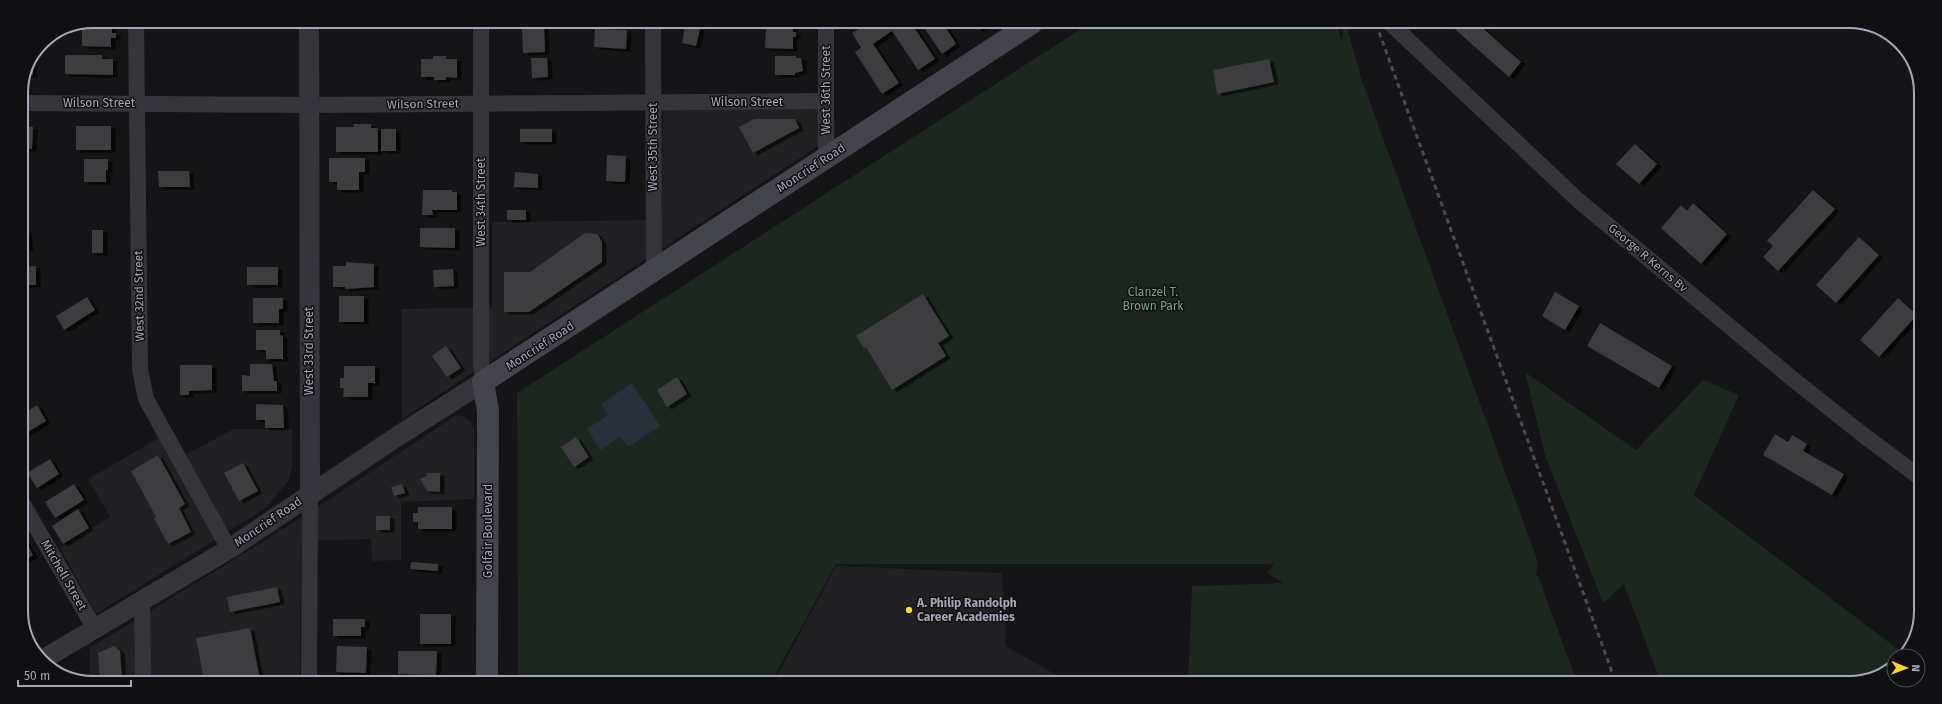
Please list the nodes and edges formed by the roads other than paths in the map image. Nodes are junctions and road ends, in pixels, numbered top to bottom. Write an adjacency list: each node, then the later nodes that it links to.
1 (136, 28): 9 (street, West 32nd Street)
2 (309, 28): 13 (street, West 33rd Street)
3 (482, 28): 11 (street, West 34th Street)
4 (653, 28): 12 (street, West 35th Street)
5 (826, 28): 8 (street, West 36th Street)
6 (1024, 28): 14 (main road, Moncrief Road)
7 (1395, 28): 17 (street, George R Kerns Bv)
8 (825, 101): 12 (street, Wilson Street); 14 (street, West 36th Street)
9 (137, 102): 10 (street, Wilson Street); 13 (street, Wilson Street); 20 (street, West 32nd Street)
10 (28, 103)
11 (481, 103): 12 (street, Wilson Street); 13 (street, Wilson Street); 16 (street, West 34th Street)
12 (653, 103): 15 (street, West 35th Street)
13 (308, 104): 18 (street, West 33rd Street)
14 (826, 158): 15 (main road, Moncrief Road)
15 (654, 271): 16 (main road, Moncrief Road)
16 (483, 382): 18 (street, Moncrief Road); 26 (main road, Golfair Boulevard)
17 (1914, 473)
18 (310, 495): 20 (street, Moncrief Road); 25 (street, West 33rd Street)
19 (28, 513): 22 (street, Mitchell Street)
20 (229, 549): 21 (street, Moncrief Road)
21 (142, 601): 22 (street, Moncrief Road); 24 (street)
22 (95, 629): 23 (street, Moncrief Road)
23 (47, 657)
24 (143, 676)
25 (309, 676)
26 (487, 676)

